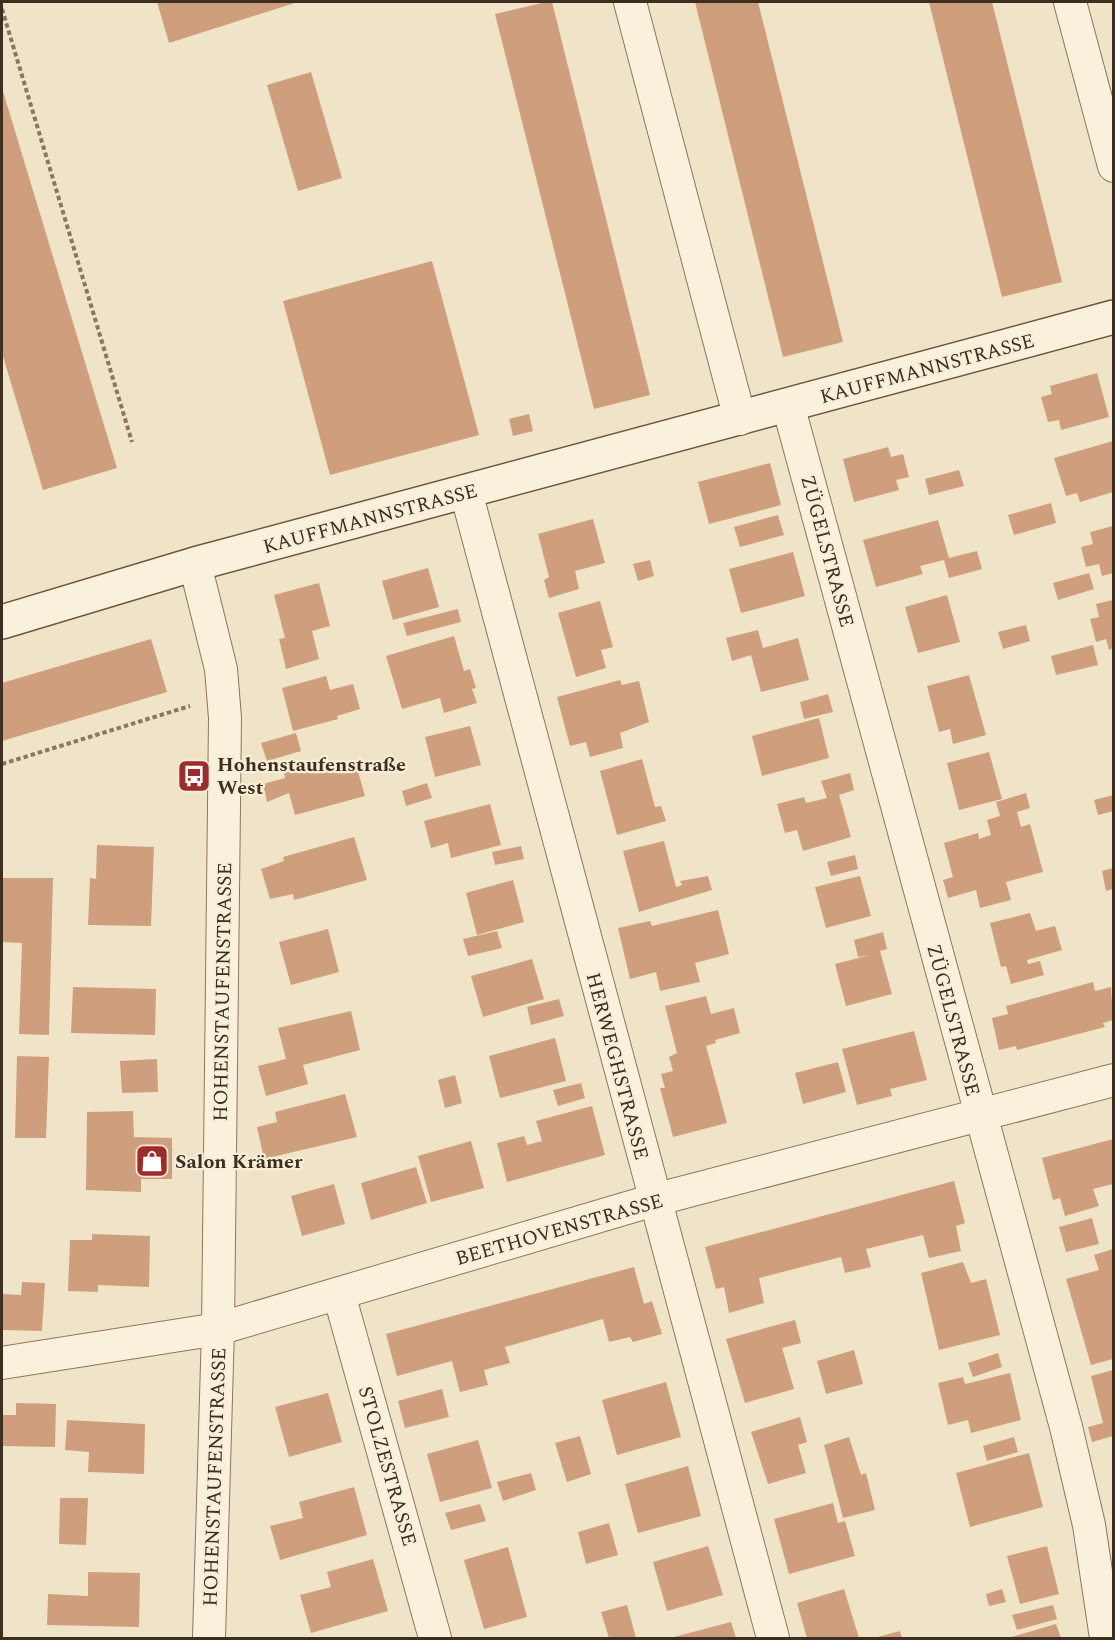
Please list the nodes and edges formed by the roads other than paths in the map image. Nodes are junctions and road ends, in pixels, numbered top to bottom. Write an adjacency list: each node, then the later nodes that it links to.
1 (630, 2): 6 (street)
2 (1070, 2): 3 (street)
3 (1113, 166)
4 (1113, 317): 5 (street, KAUFFMANNSTRASSE)
5 (788, 405): 6 (street, KAUFFMANNSTRASSE); 11 (street, ZÜGELSTRASSE)
6 (740, 419): 7 (street, KAUFFMANNSTRASSE)
7 (466, 492): 8 (street, KAUFFMANNSTRASSE); 12 (street, HERWEGHSTRASSE)
8 (195, 564): 9 (street, KAUFFMANNSTRASSE); 14 (street, HOHENSTAUFENSTRASSE)
9 (2, 622)
10 (1113, 1080): 11 (street, BEETHOVENSTRASSE)
11 (979, 1114): 12 (street, BEETHOVENSTRASSE); 19 (street, ZÜGELSTRASSE)
12 (654, 1200): 13 (street, BEETHOVENSTRASSE); 18 (street, HERWEGHSTRASSE)
13 (339, 1294): 14 (street, BEETHOVENSTRASSE); 17 (street, STOLZESTRASSE)
14 (218, 1329): 15 (street, BEETHOVENSTRASSE); 16 (street, HOHENSTAUFENSTRASSE)
15 (2, 1363)
16 (209, 1638)
17 (435, 1638)
18 (773, 1638)
19 (1106, 1638)

